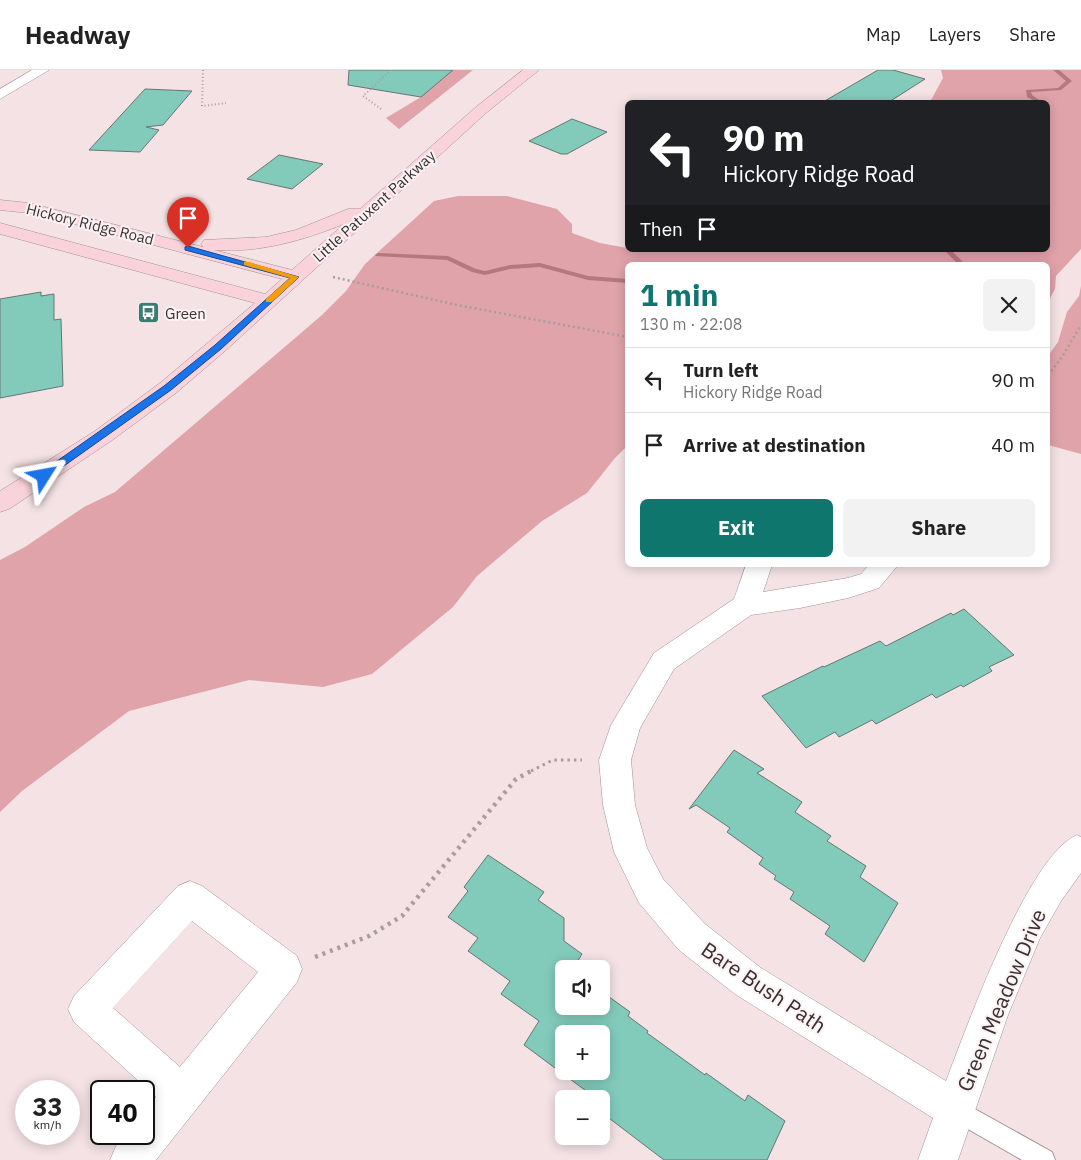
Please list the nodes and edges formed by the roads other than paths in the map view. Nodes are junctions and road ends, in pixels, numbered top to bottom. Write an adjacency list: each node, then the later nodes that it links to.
1 (42, 70): 3 (street)
2 (532, 70): 4 (street, Little Patuxent Parkway)
3 (3, 96)
4 (378, 202): 7 (street); 8 (street, Little Patuxent Parkway)
5 (0, 205): 7 (street, Hickory Ridge Road)
6 (0, 228): 9 (street, Hickory Ridge Road)
7 (134, 234): 8 (street, Hickory Ridge Road)
8 (300, 273): 9 (street, Little Patuxent Parkway)
9 (268, 301): 10 (street, Little Patuxent Parkway)
10 (0, 503)
11 (758, 567): 13 (street)
12 (883, 567): 13 (street, Bare Bush Path)
13 (745, 605): 16 (street, Bare Bush Path)
14 (1079, 850): 16 (street, Green Meadow Drive)
15 (182, 1094): 15 (street); 17 (street)
16 (955, 1109): 18 (street, Green Meadow Drive); 19 (lane)
17 (130, 1160)
18 (938, 1160)
19 (1044, 1160)

